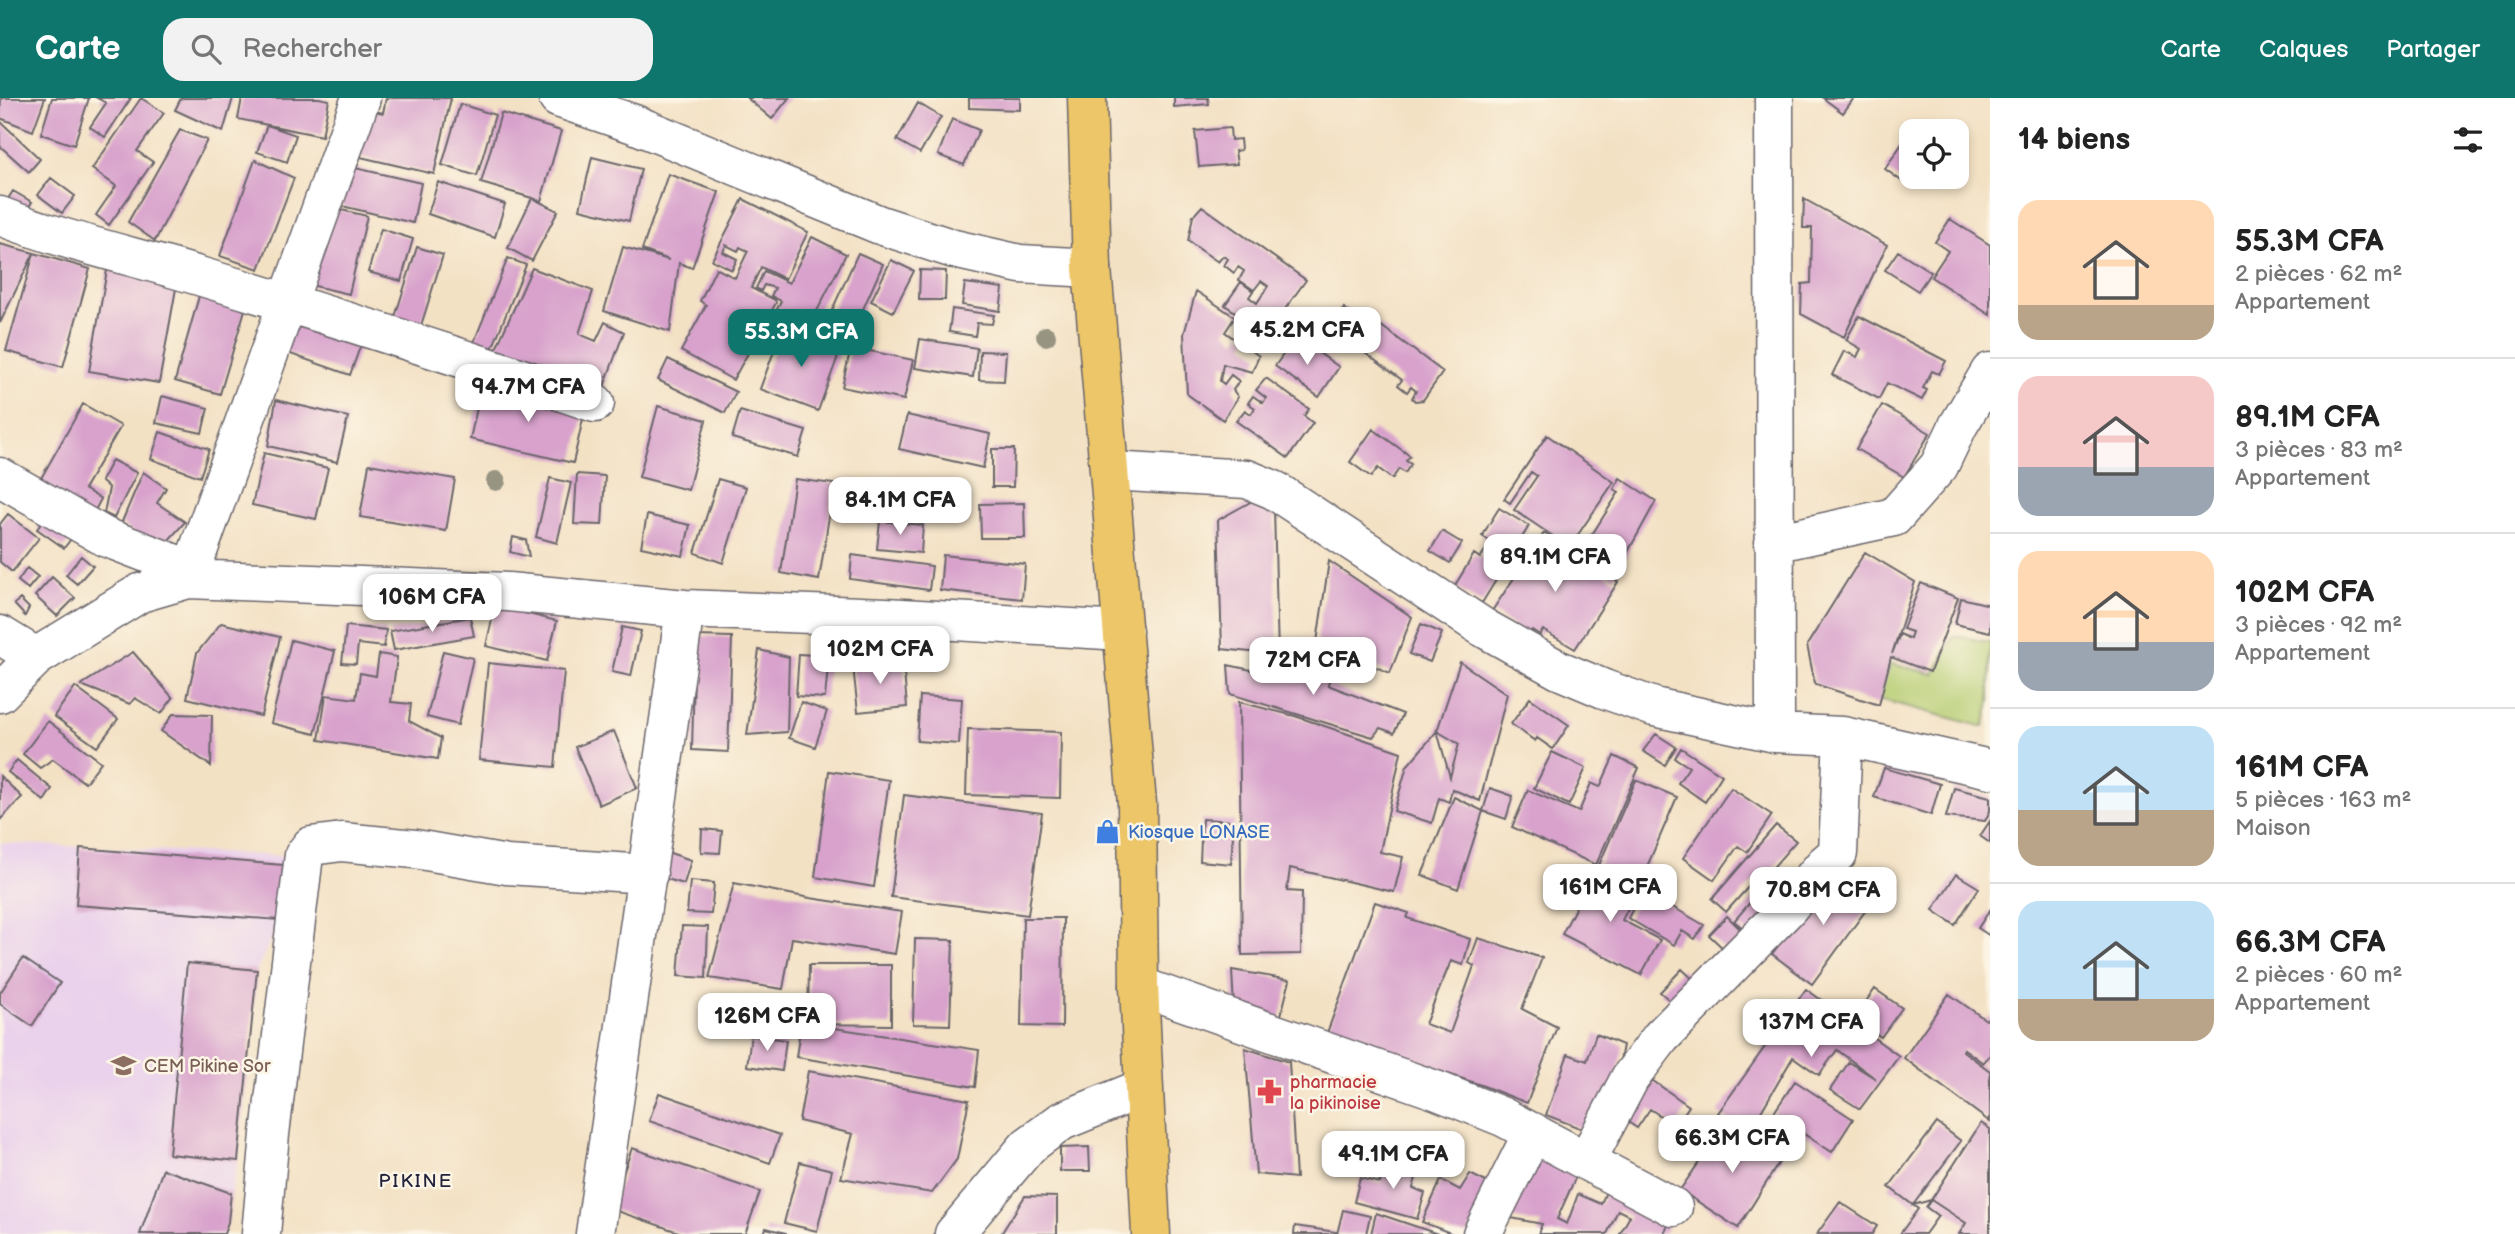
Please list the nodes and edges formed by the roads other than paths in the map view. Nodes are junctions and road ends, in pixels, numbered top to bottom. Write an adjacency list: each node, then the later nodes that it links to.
1 (360, 98): 8 (street)
2 (558, 98): 5 (street)
3 (1087, 98): 7 (highway)
4 (1774, 98): 13 (street)
5 (645, 111): 7 (street)
6 (0, 216): 8 (street)
7 (1092, 268): 11 (highway)
8 (287, 303): 10 (street); 14 (street)
9 (1990, 372): 13 (street)
10 (595, 403)
11 (1110, 471): 16 (highway); 20 (street)
12 (0, 477): 14 (street)
13 (1774, 543): 20 (street)
14 (190, 574): 15 (street); 18 (street)
15 (685, 609): 16 (street); 23 (street)
16 (1123, 631): 24 (highway)
17 (0, 635): 18 (street)
18 (36, 657): 19 (street)
19 (0, 693)
20 (1775, 733): 21 (street)
21 (1843, 736): 22 (street); 27 (street)
22 (1990, 769)
23 (648, 874): 29 (street); 30 (street)
24 (1139, 986): 25 (highway); 26 (street)
25 (1143, 1088): 31 (street); 32 (highway)
26 (1533, 1132): 27 (street); 33 (street)
27 (1587, 1160): 28 (street)
28 (1673, 1207)
29 (261, 1234)
30 (595, 1234)
31 (954, 1234)
32 (1151, 1234)
33 (1482, 1234)

